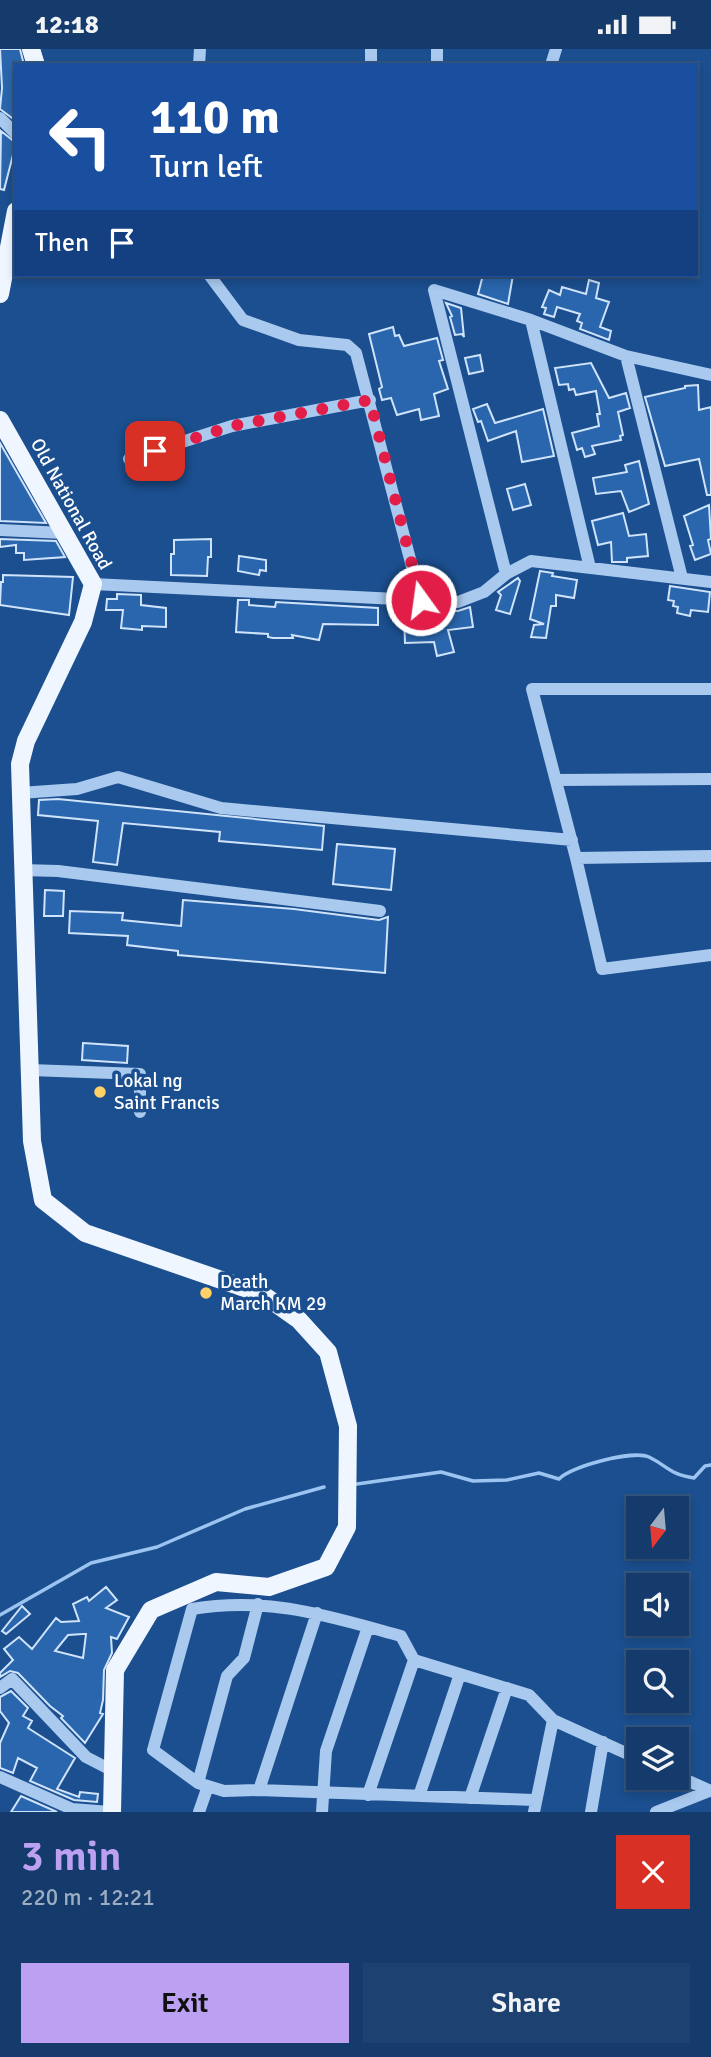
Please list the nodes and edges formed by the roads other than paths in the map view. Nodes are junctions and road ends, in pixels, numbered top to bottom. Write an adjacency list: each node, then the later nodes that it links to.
1 (0, 118): 2 (street)
2 (14, 132)
3 (14, 221): 5 (main road)
4 (211, 277): 9 (street)
5 (0, 294)
6 (531, 320): 7 (street); 14 (street); 15 (street)
7 (626, 356): 8 (street); 16 (street)
8 (711, 375)
9 (370, 400): 11 (street); 19 (street)
10 (0, 420): 13 (main road, Old National Road)
11 (129, 459)
12 (0, 530): 13 (street)
13 (64, 533): 18 (main road, Old National Road)
14 (590, 568): 15 (street); 16 (street)
15 (506, 574): 19 (street)
16 (682, 578): 17 (street)
17 (711, 582)
18 (93, 584): 19 (street); 23 (main road, Old National Road)
19 (421, 600)
20 (711, 689): 22 (street)
21 (711, 779): 22 (street)
22 (556, 780): 24 (street)
23 (20, 793): 24 (street); 27 (main road, Old National Road)
24 (572, 840): 26 (street)
25 (711, 856): 26 (street)
26 (576, 858): 29 (street)
27 (22, 870): 28 (street); 30 (main road, Old National Road)
28 (380, 911)
29 (711, 955)
30 (30, 1070): 31 (street); 42 (main road, Old National Road)
31 (140, 1112)
32 (258, 1604): 33 (street); 45 (street); 45 (street)
33 (317, 1613): 34 (street); 46 (street)
34 (368, 1627): 35 (street); 48 (street)
35 (414, 1660): 36 (street); 49 (street)
36 (460, 1674): 38 (street); 50 (street)
37 (0, 1688): 42 (street)
38 (507, 1688): 39 (street); 51 (street)
39 (553, 1720): 40 (street); 52 (street)
40 (603, 1742): 41 (street); 56 (street)
41 (626, 1753)
42 (113, 1771): 53 (main road, Old National Road)
43 (0, 1777): 53 (street)
44 (689, 1781): 47 (street)
45 (203, 1785): 46 (street); 54 (street)
46 (259, 1790): 48 (street)
47 (710, 1791): 57 (street)
48 (322, 1793): 49 (street); 55 (street)
49 (368, 1795): 50 (street)
50 (419, 1796): 51 (street)
51 (470, 1798): 52 (street)
52 (534, 1806)
53 (111, 1812)
54 (199, 1812)
55 (322, 1812)
56 (590, 1812)
57 (656, 1812)

